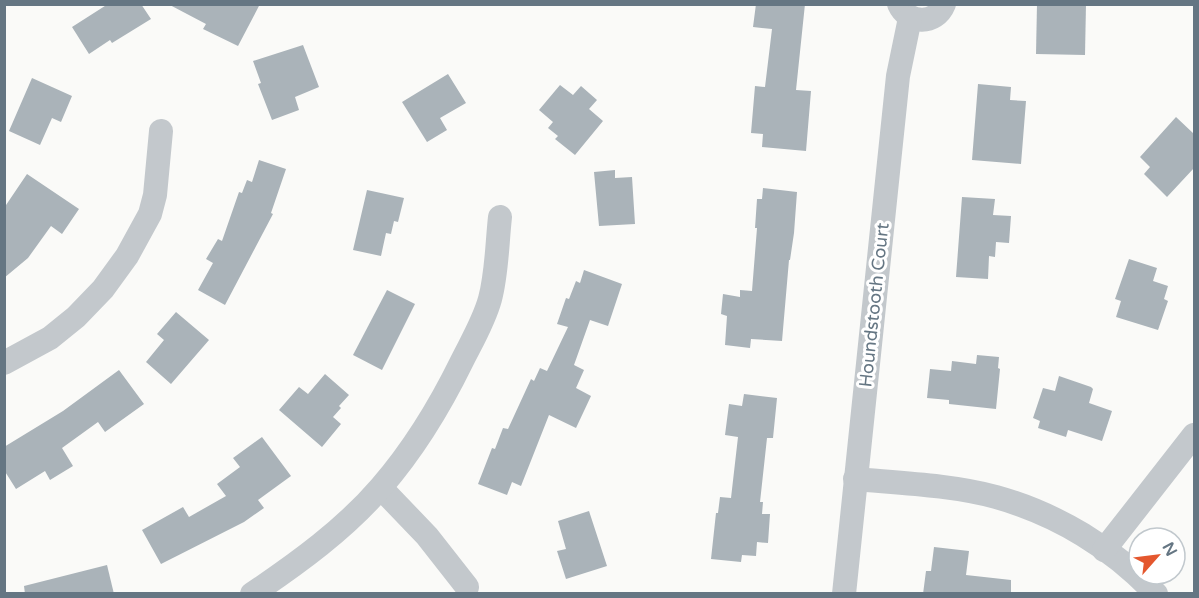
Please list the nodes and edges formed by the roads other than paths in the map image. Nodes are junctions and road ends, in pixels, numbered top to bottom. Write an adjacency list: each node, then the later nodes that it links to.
1 (944, 4): 2 (street, Houndstooth Court)
2 (904, 11): 7 (street, Houndstooth Court)
3 (161, 130): 5 (street)
4 (500, 217): 8 (street)
5 (4, 363)
6 (1194, 435): 9 (street)
7 (855, 479): 9 (street); 12 (street, Houndstooth Court)
8 (381, 488): 10 (street); 11 (street)
9 (1104, 550): 13 (street)
10 (467, 587)
11 (252, 594)
12 (844, 594)
13 (1155, 594)

